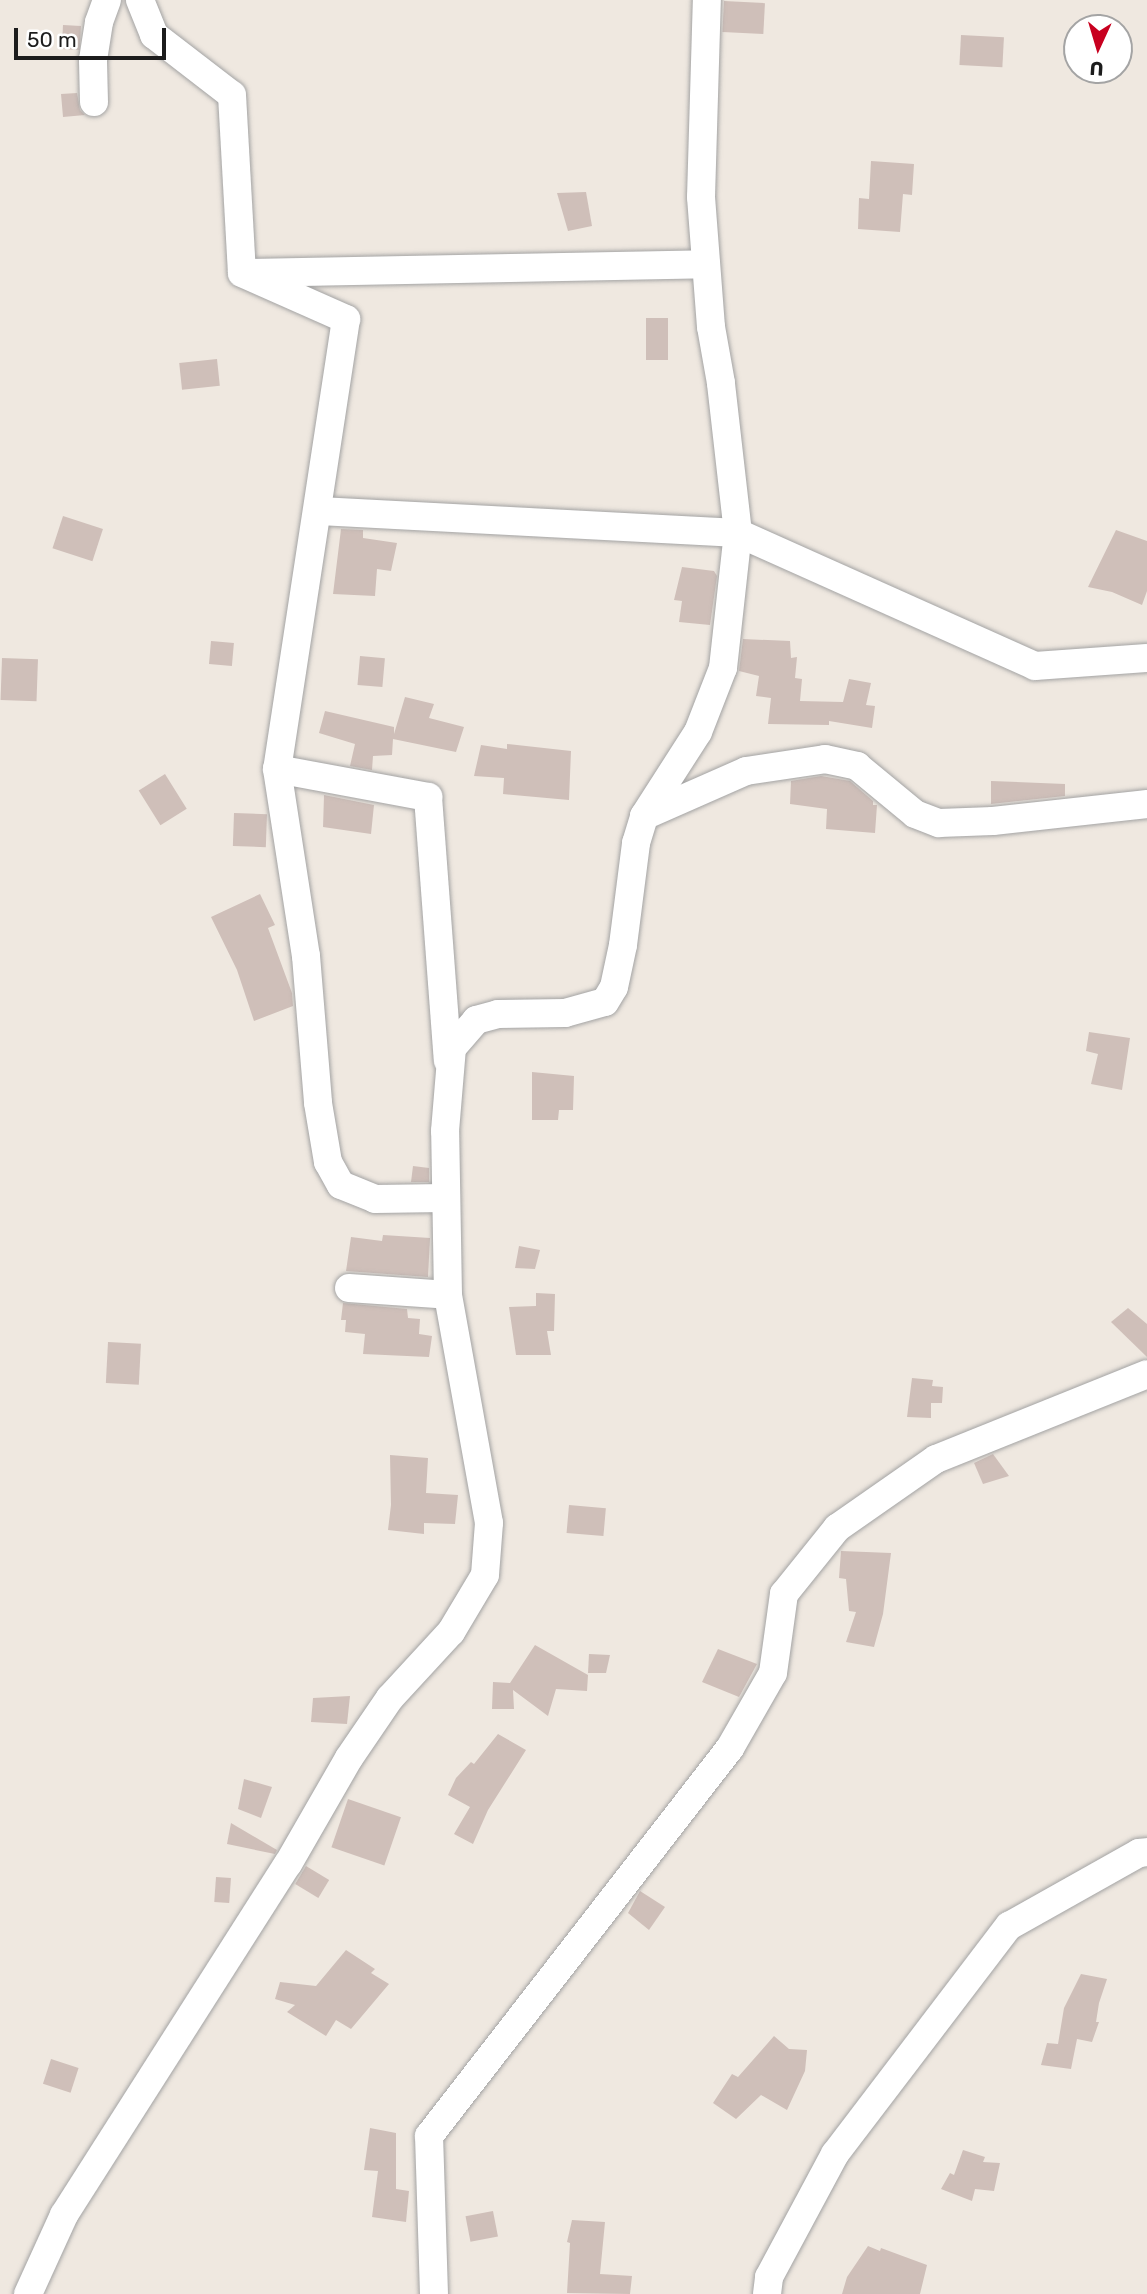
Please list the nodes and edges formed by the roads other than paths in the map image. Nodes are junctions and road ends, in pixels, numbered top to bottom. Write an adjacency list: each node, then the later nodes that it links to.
1 (107, 0): 4 (street)
2 (140, 0): 6 (street)
3 (707, 0): 5 (street)
4 (94, 102)
5 (706, 264): 6 (street); 8 (street)
6 (242, 273): 7 (street)
7 (319, 510): 8 (street); 10 (street)
8 (738, 533): 9 (street); 12 (street)
9 (1147, 658)
10 (277, 769): 13 (street); 14 (street)
11 (1147, 804): 12 (street)
12 (644, 816): 13 (street)
13 (449, 1066): 14 (street)
14 (444, 1198): 16 (street)
15 (349, 1288): 16 (street)
16 (448, 1295): 19 (street)
17 (1147, 1374): 20 (street)
18 (1147, 1853): 21 (street)
19 (28, 2294)
20 (433, 2294)
21 (767, 2294)

